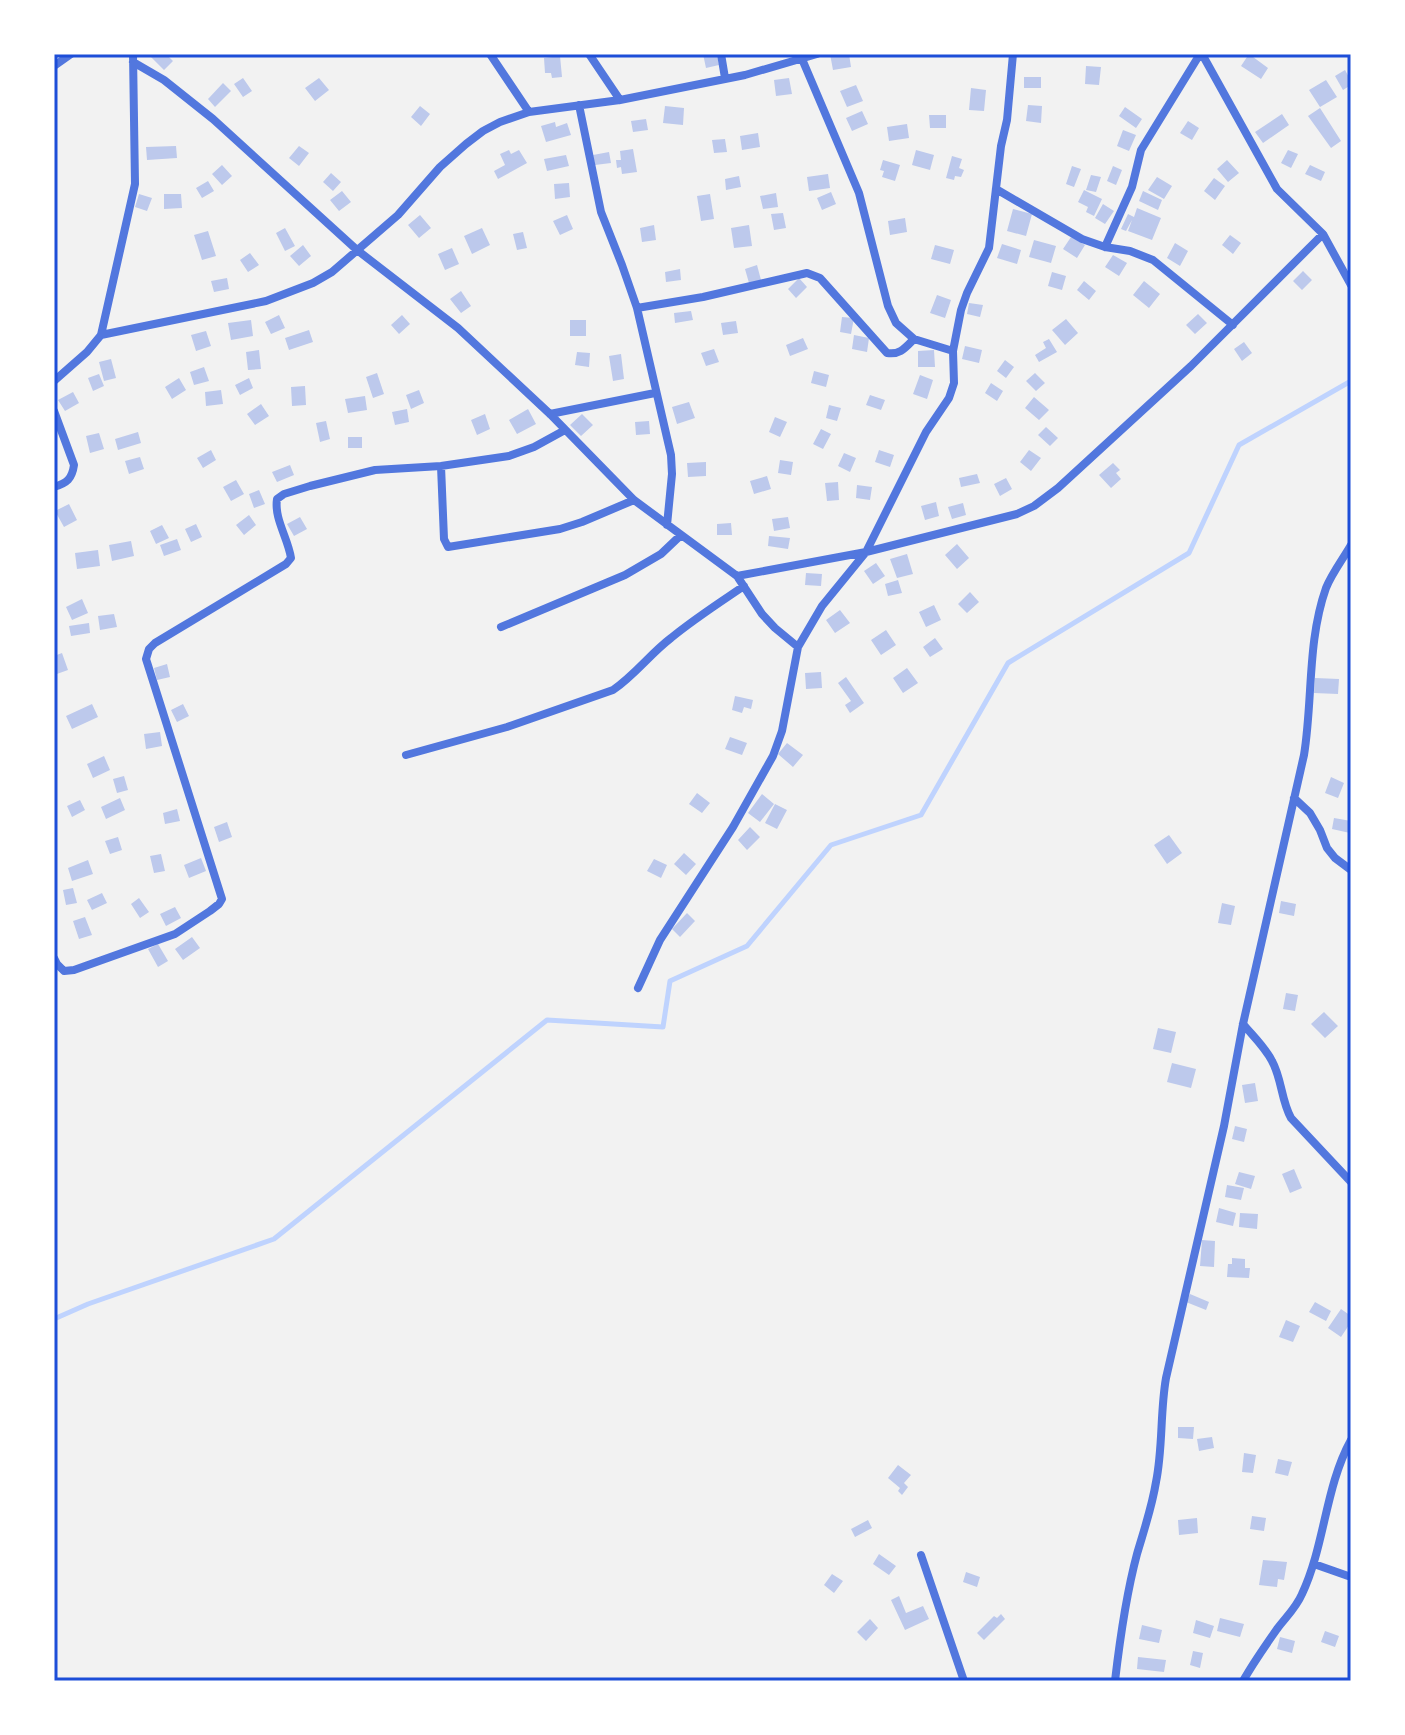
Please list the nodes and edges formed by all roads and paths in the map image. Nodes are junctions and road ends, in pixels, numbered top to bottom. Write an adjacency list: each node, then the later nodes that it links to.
1 (71, 54): 10 (street)
2 (490, 54): 14 (street)
3 (589, 54): 12 (street)
4 (721, 54): 11 (street)
5 (817, 54): 9 (street)
6 (1013, 54): 15 (street)
7 (1201, 54): 16 (street); 17 (street)
8 (133, 58): 18 (street); 22 (street)
9 (802, 59): 11 (street); 23 (street)
10 (54, 66)
11 (725, 78): 12 (street)
12 (620, 100): 13 (street)
13 (579, 105): 14 (street); 20 (street)
14 (529, 112): 18 (street)
15 (996, 189): 17 (street); 24 (street)
16 (1323, 234): 19 (street); 21 (street)
17 (1105, 247): 21 (street)
18 (357, 250): 22 (street); 28 (street)
19 (1351, 285)
20 (637, 308): 23 (street); 26 (street)
21 (1233, 325): 36 (street)
22 (101, 335): 25 (street)
23 (914, 339): 24 (street)
24 (953, 351): 36 (street)
25 (54, 381)
26 (655, 393): 28 (street); 33 (street)
27 (54, 411): 31 (street)
28 (550, 414): 29 (street)
29 (565, 430): 30 (street); 32 (street)
30 (441, 466): 32 (street); 44 (street)
31 (54, 487)
32 (634, 500): 33 (street)
33 (667, 525): 34 (street)
34 (681, 535): 37 (street); 39 (street)
35 (1351, 545): 42 (street)
36 (866, 552): 37 (street); 40 (street)
37 (737, 576): 38 (street)
38 (744, 586): 40 (street); 41 (street)
39 (501, 627)
40 (798, 647): 45 (street)
41 (406, 755)
42 (1294, 798): 43 (street); 46 (street)
43 (1351, 870)
44 (54, 958)
45 (638, 988)
46 (1243, 1024): 47 (street); 53 (street)
47 (1351, 1182)
48 (1351, 1440): 50 (street)
49 (921, 1555): 52 (street)
50 (1314, 1564): 51 (street); 54 (street)
51 (1351, 1577)
52 (964, 1681)
53 (1115, 1681)
54 (1243, 1681)

